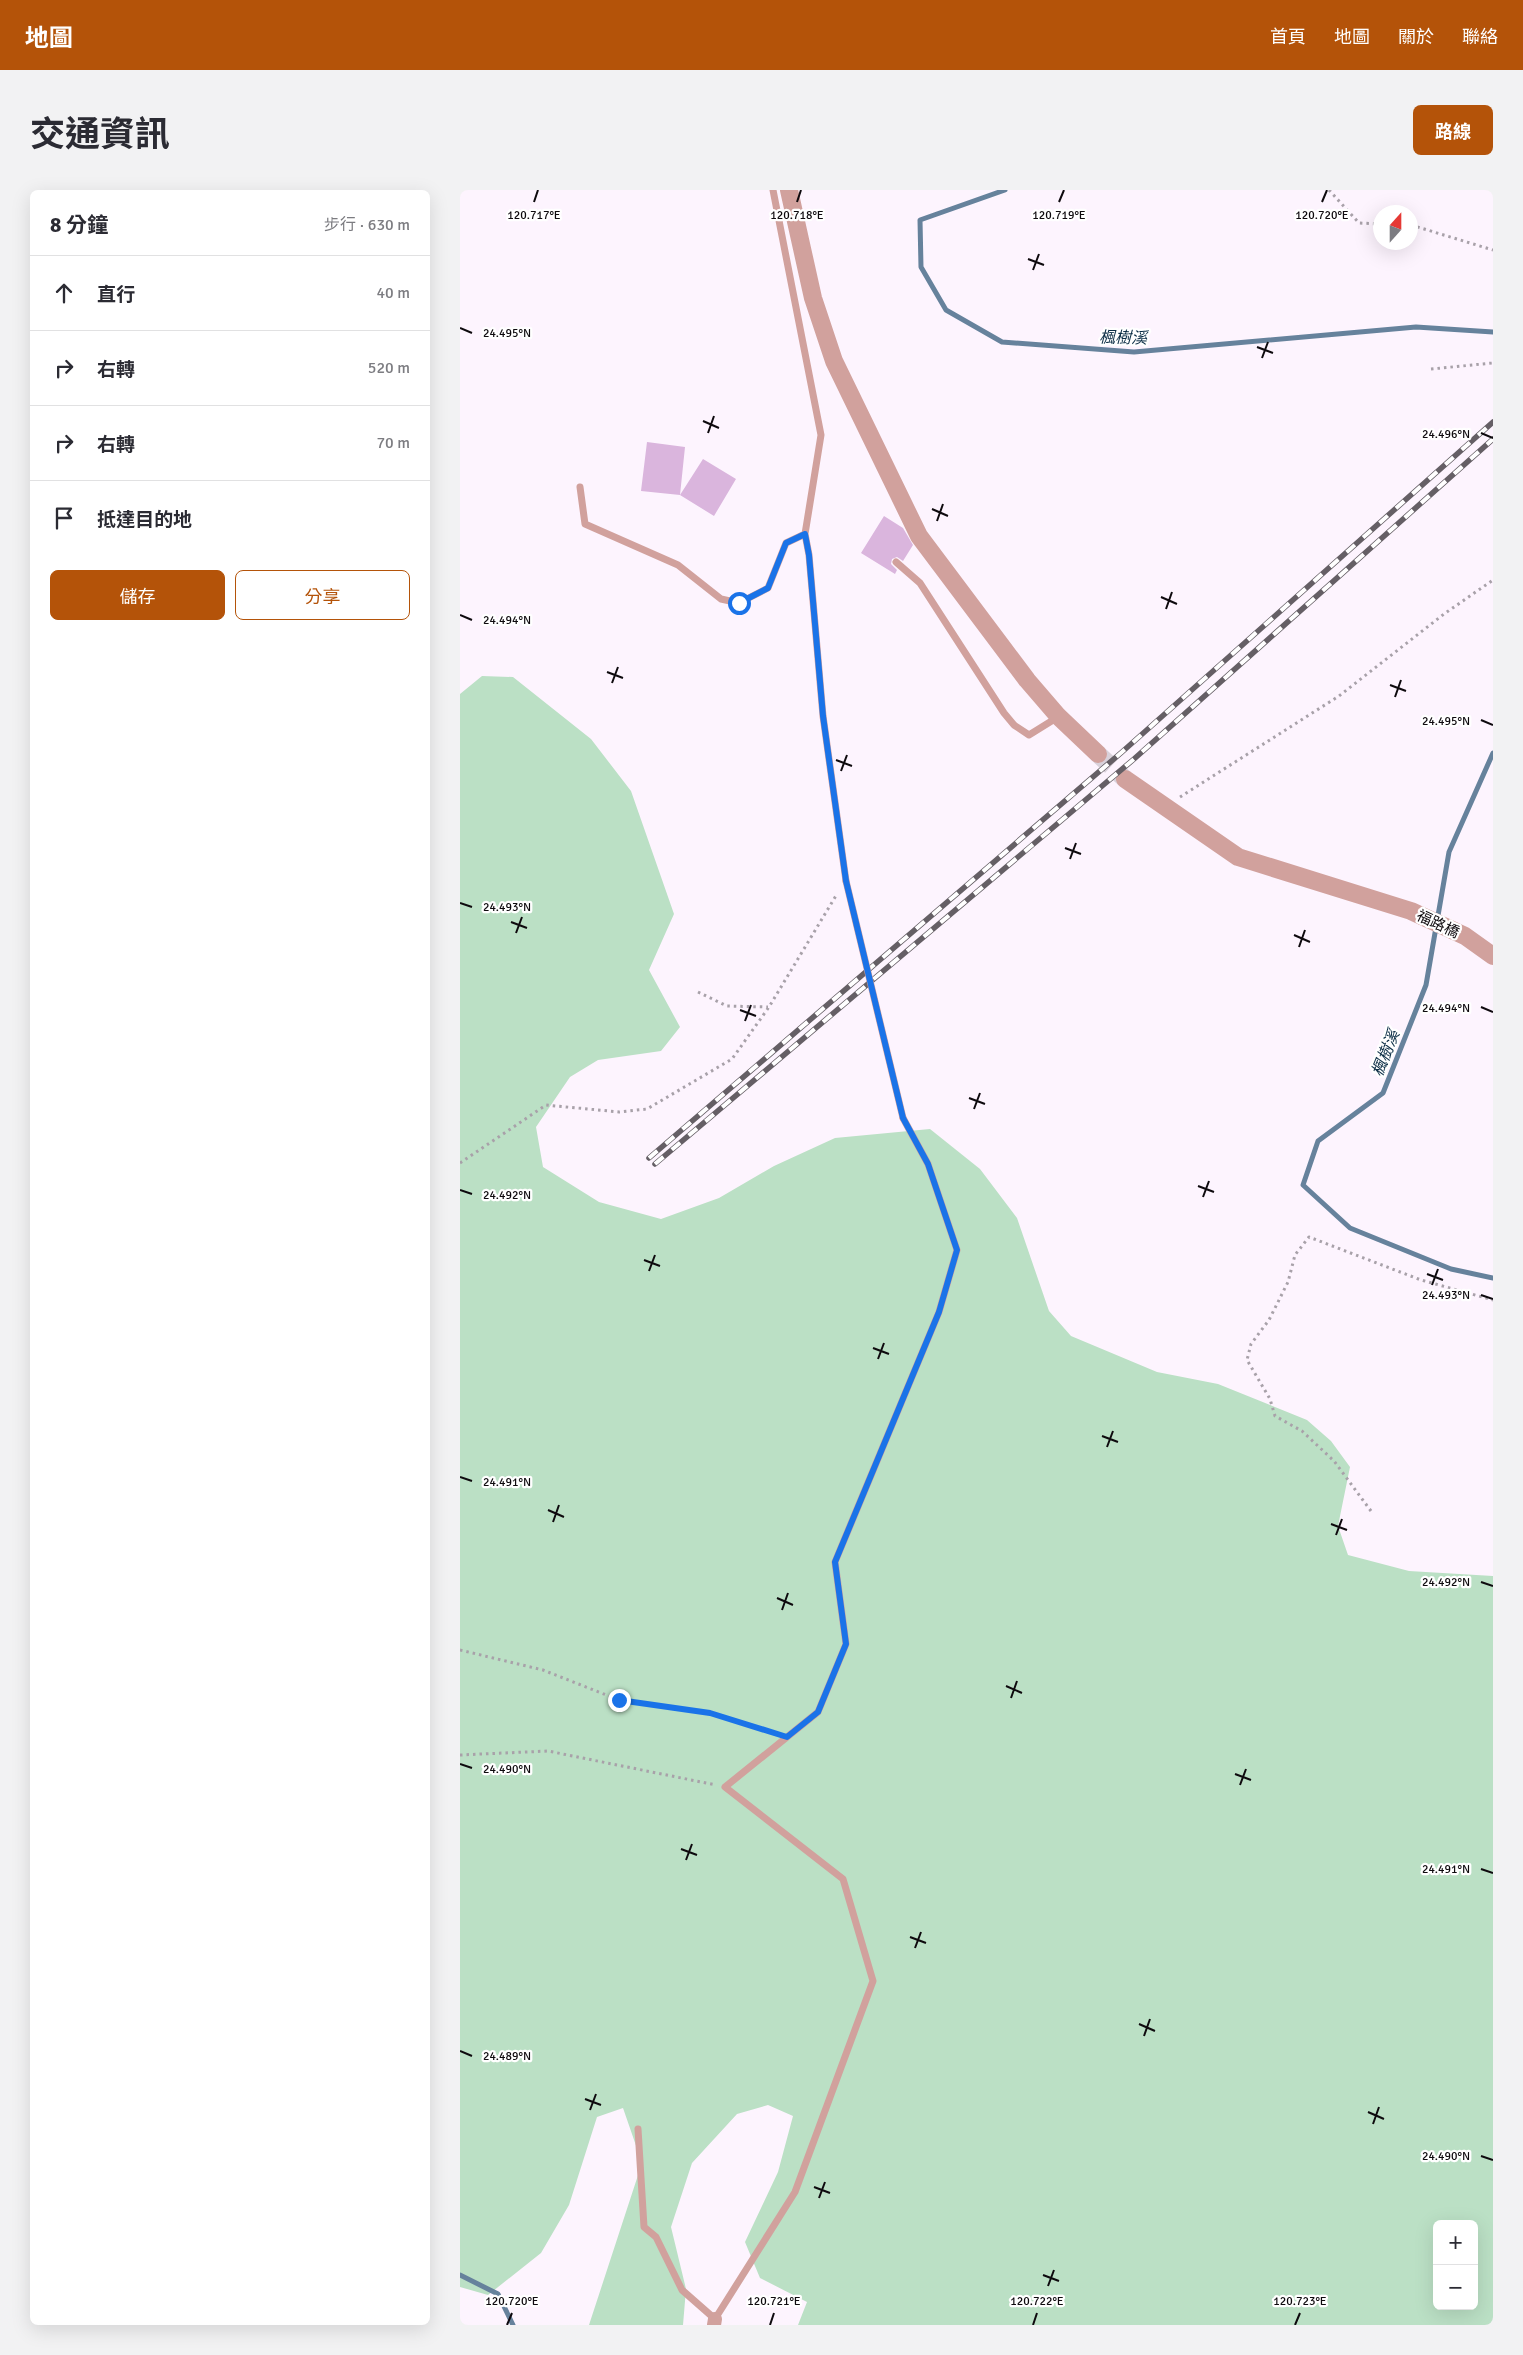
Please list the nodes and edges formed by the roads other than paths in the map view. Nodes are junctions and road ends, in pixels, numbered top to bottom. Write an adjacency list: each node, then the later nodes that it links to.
1 (773, 190): 4 (lane)
2 (789, 190): 6 (street)
3 (580, 486): 4 (lane)
4 (805, 534): 11 (lane, bridge)
5 (896, 562): 6 (lane)
6 (1058, 716): 7 (street)
7 (1098, 754)
8 (1124, 779): 9 (street, 福路橋)
9 (1493, 956)
10 (638, 2129): 11 (lane)
11 (715, 2322)

